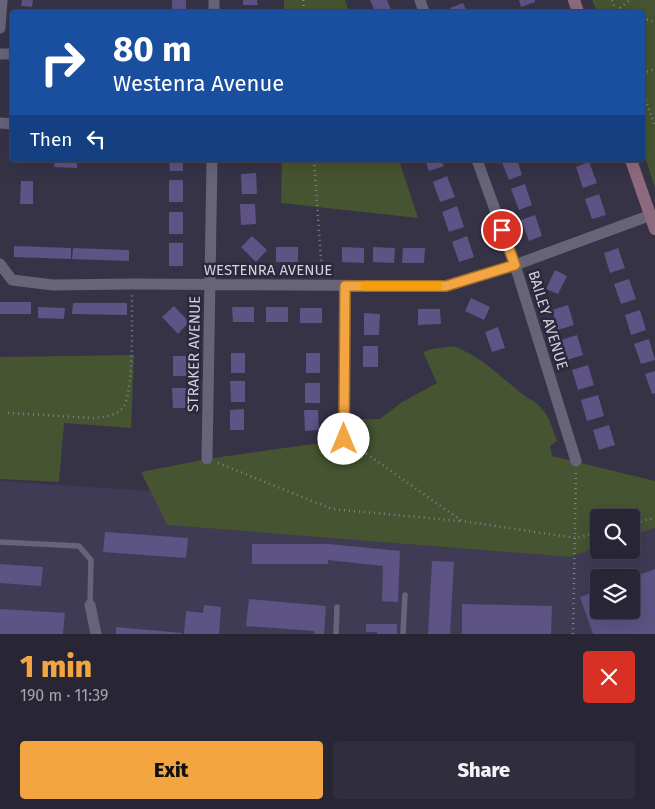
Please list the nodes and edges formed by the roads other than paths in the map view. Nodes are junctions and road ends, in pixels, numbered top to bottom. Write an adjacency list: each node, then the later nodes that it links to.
1 (2, 0): 2 (street)
2 (0, 28)
3 (212, 162): 10 (street, STRAKER AVENUE)
4 (478, 162): 9 (street, BAILEY AVENUE)
5 (632, 162): 6 (main road)
6 (650, 215): 7 (main road); 9 (street, WESTENRA AVENUE)
7 (655, 229)
8 (0, 264): 10 (street, WESTENRA AVENUE)
9 (515, 265): 11 (street, WESTENRA AVENUE); 14 (street, BAILEY AVENUE)
10 (211, 285): 11 (street, WESTENRA AVENUE); 13 (street, STRAKER AVENUE)
11 (345, 286): 12 (street)
12 (344, 439)
13 (207, 459)
14 (576, 462)
15 (0, 542): 17 (lane)
16 (405, 595): 21 (lane)
17 (90, 604): 19 (street)
18 (337, 607): 20 (lane)
19 (96, 634)
20 (336, 634)
21 (403, 634)

